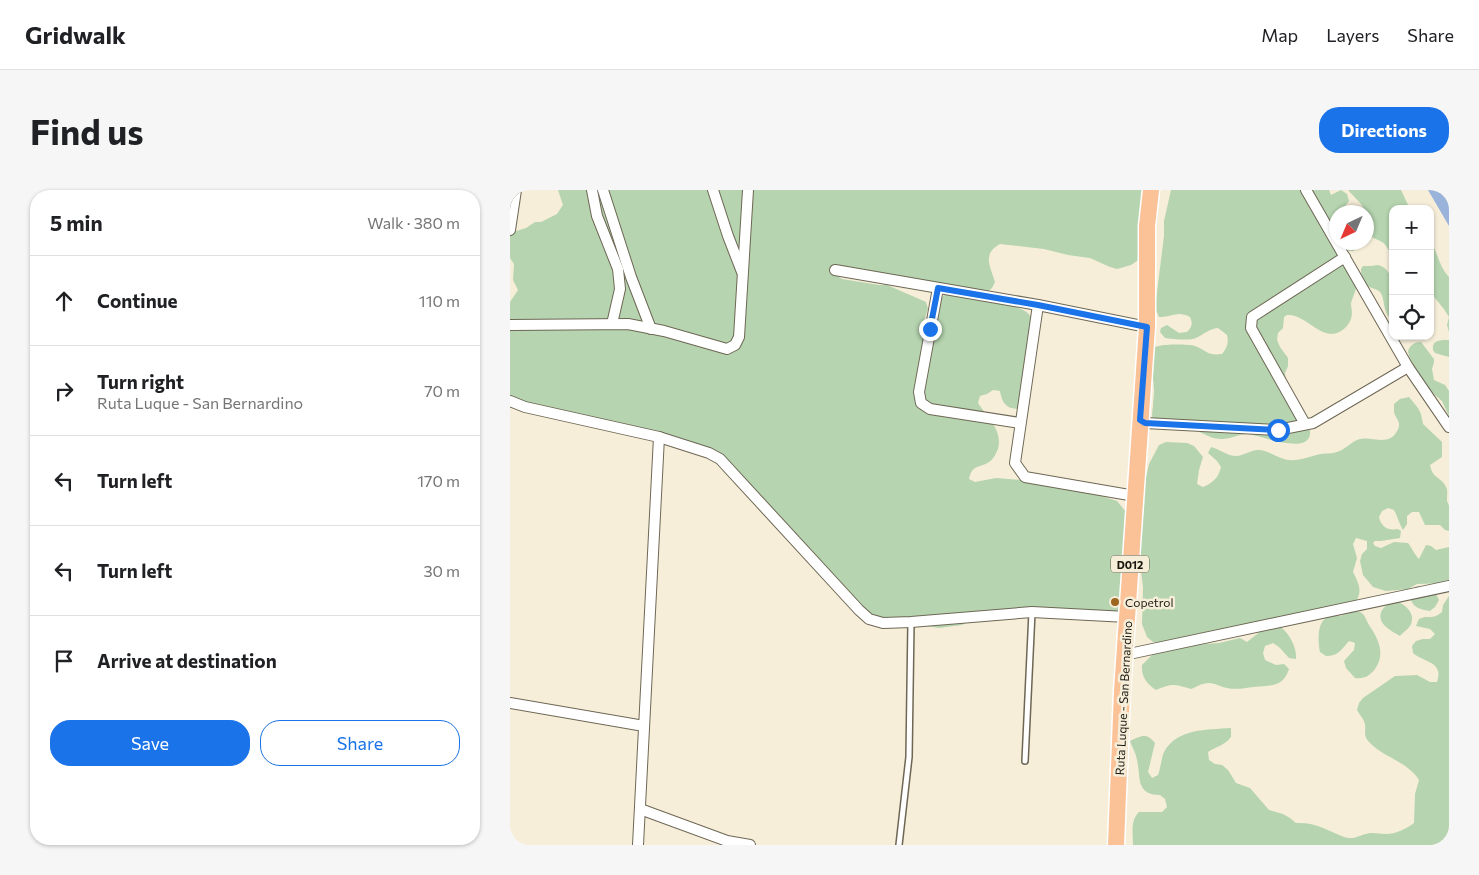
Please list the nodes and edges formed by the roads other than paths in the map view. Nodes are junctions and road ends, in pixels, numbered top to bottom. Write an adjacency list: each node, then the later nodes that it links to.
1 (516, 190): 9 (street)
2 (592, 190): 16 (street)
3 (603, 190): 19 (street)
4 (713, 190): 12 (street)
5 (748, 190): 12 (street)
6 (1150, 190): 13 (main road, D012)
7 (1161, 190): 13 (main road, D012)
8 (1306, 190): 10 (street)
9 (510, 230)
10 (1345, 258): 20 (street); 24 (street)
11 (835, 270): 14 (street)
12 (743, 274): 19 (street)
13 (1148, 282): 18 (main road, Ruta Luque - San Bernardino / D012)
14 (938, 288): 15 (street); 23 (street)
15 (1038, 305): 18 (street); 23 (street)
16 (612, 324): 17 (street); 19 (street)
17 (510, 325)
18 (1147, 327): 22 (main road, Ruta Luque - San Bernardino / D012)
19 (651, 329)
20 (1408, 367): 24 (street); 25 (street)
21 (510, 401): 26 (street)
22 (1140, 420): 24 (street); 27 (main road, Ruta Luque - San Bernardino / D012)
23 (1020, 423): 27 (street)
24 (1305, 424)
25 (1449, 426)
26 (659, 437): 31 (street); 34 (street)
27 (1135, 496): 30 (main road, Ruta Luque - San Bernardino / D012)
28 (1449, 586): 32 (street)
29 (1032, 612): 30 (street); 31 (street); 35 (lane)
30 (1127, 617): 32 (main road, Ruta Luque - San Bernardino / D012)
31 (911, 622): 39 (lane)
32 (1125, 642): 40 (main road, Ruta Luque - San Bernardino / D012)
33 (510, 704): 34 (street)
34 (644, 726): 36 (street)
35 (1025, 761)
36 (640, 809): 37 (street); 38 (street)
37 (638, 845)
38 (750, 845)
39 (899, 845)
40 (1116, 845)

